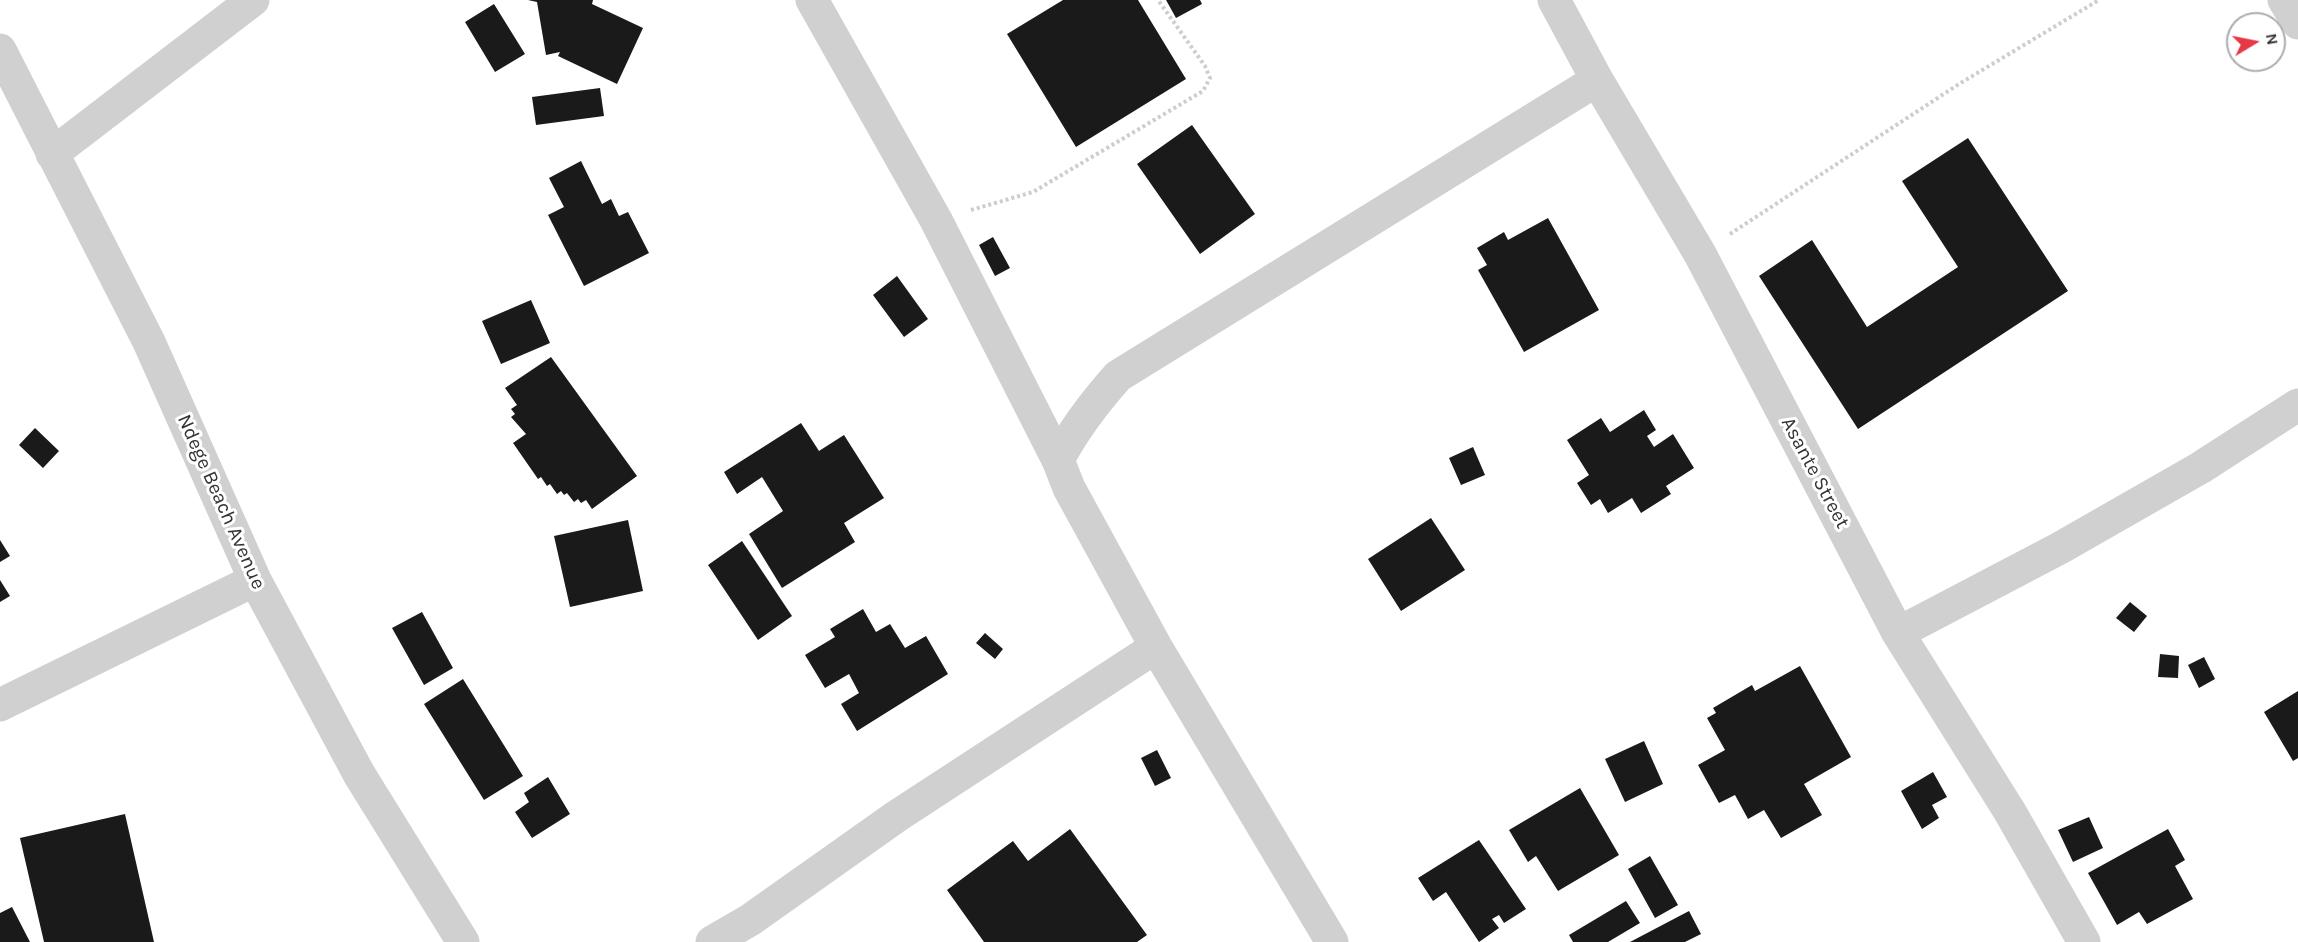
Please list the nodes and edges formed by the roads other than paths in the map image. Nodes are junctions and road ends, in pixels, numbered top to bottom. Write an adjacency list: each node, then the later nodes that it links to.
1 (253, 0): 8 (street)
2 (812, 0): 10 (street)
3 (1554, 0): 7 (street, Asante Street)
4 (2284, 0): 5 (street)
5 (2298, 23)
6 (0, 50): 8 (street, Ndege Beach Avenue)
7 (1597, 80): 10 (street); 12 (street, Asante Street)
8 (52, 154): 11 (street, Ndege Beach Avenue)
9 (2298, 405): 12 (street)
10 (1058, 460): 13 (street)
11 (255, 580): 14 (street); 15 (street, Ndege Beach Avenue)
12 (1898, 633): 18 (street, Asante Street)
13 (1155, 647): 16 (street); 17 (street)
14 (0, 705)
15 (462, 942)
16 (711, 942)
17 (1332, 942)
18 (2084, 942)

